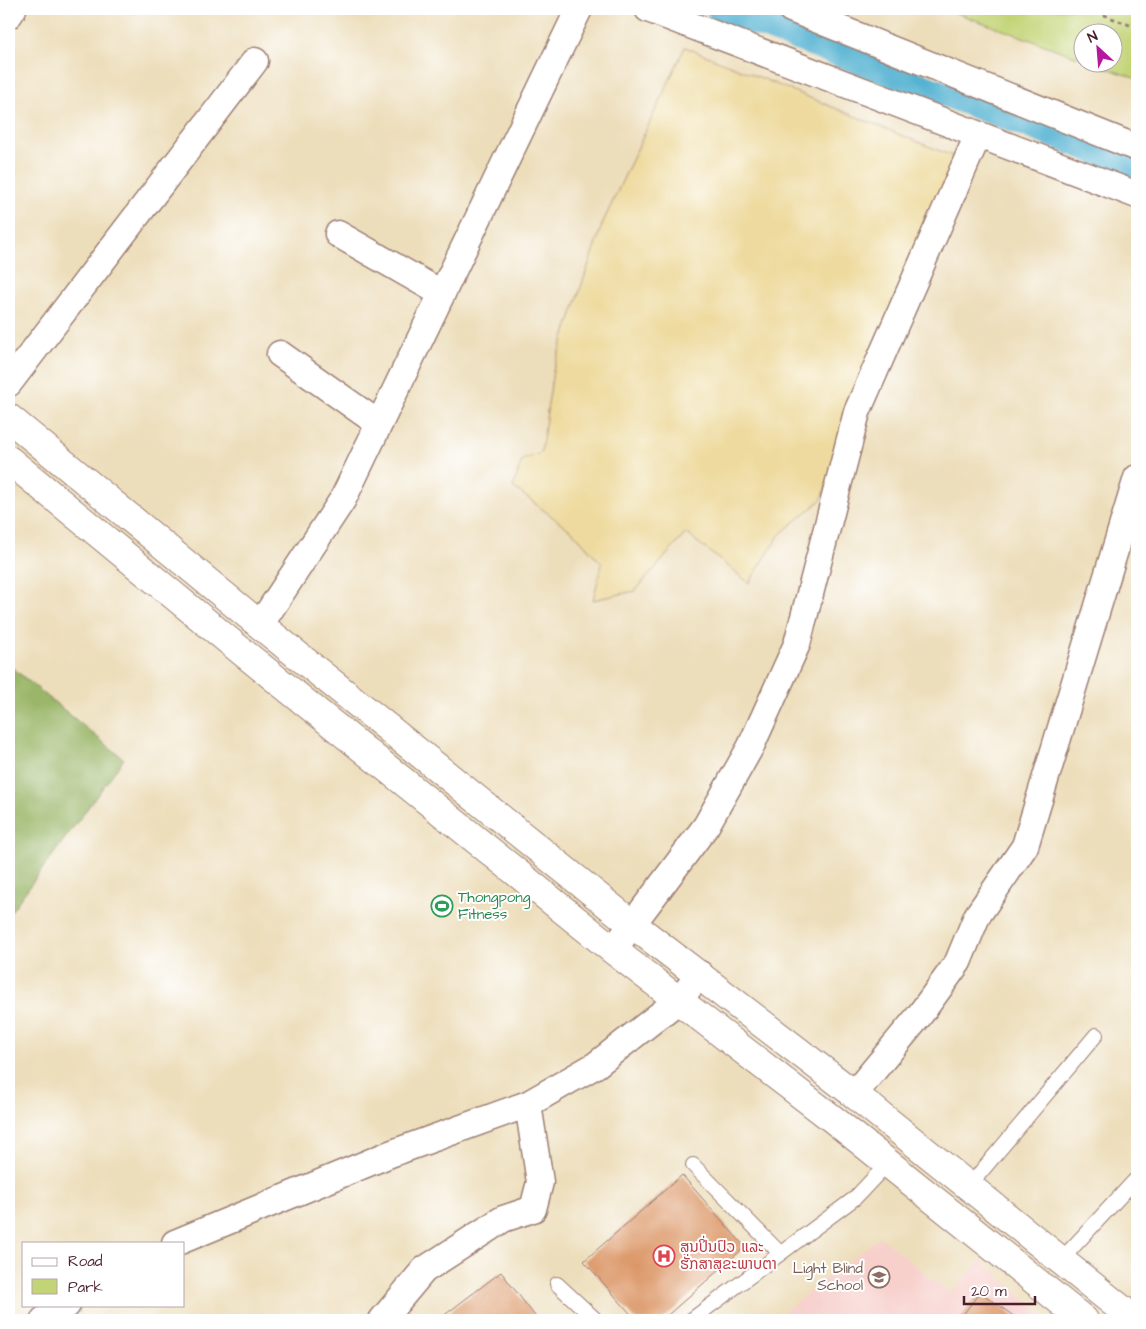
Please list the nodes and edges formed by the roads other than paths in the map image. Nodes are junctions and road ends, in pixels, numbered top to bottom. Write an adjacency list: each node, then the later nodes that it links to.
1 (13, 9): 5 (street)
2 (579, 9): 11 (street)
3 (648, 9): 7 (street)
4 (792, 9): 8 (street)
5 (9, 15)
6 (255, 61): 13 (street)
7 (978, 135): 9 (street); 19 (street)
8 (1137, 148)
9 (1137, 195)
10 (338, 234): 11 (street)
11 (441, 293): 15 (street)
12 (280, 354): 15 (street)
13 (9, 383)
14 (9, 418): 18 (highway)
15 (379, 424): 18 (street)
16 (9, 460): 20 (highway)
17 (1137, 478): 24 (street)
18 (260, 625): 19 (highway)
19 (632, 924): 20 (street); 21 (highway)
20 (613, 950): 22 (highway)
21 (700, 974): 22 (street); 24 (highway)
22 (680, 999): 25 (street); 27 (highway)
23 (1096, 1035): 29 (lane)
24 (854, 1094): 29 (highway)
25 (528, 1104): 30 (street); 36 (street)
26 (693, 1164): 31 (lane)
27 (888, 1164): 31 (lane); 39 (highway)
28 (1137, 1178): 32 (lane)
29 (969, 1186): 32 (highway)
30 (177, 1242)
31 (780, 1252): 38 (lane)
32 (1061, 1260): 40 (highway)
33 (557, 1284): 37 (lane)
34 (65, 1306): 35 (street)
35 (44, 1320)
36 (382, 1320)
37 (596, 1320)
38 (691, 1320)
39 (1084, 1320)
40 (1135, 1320)

